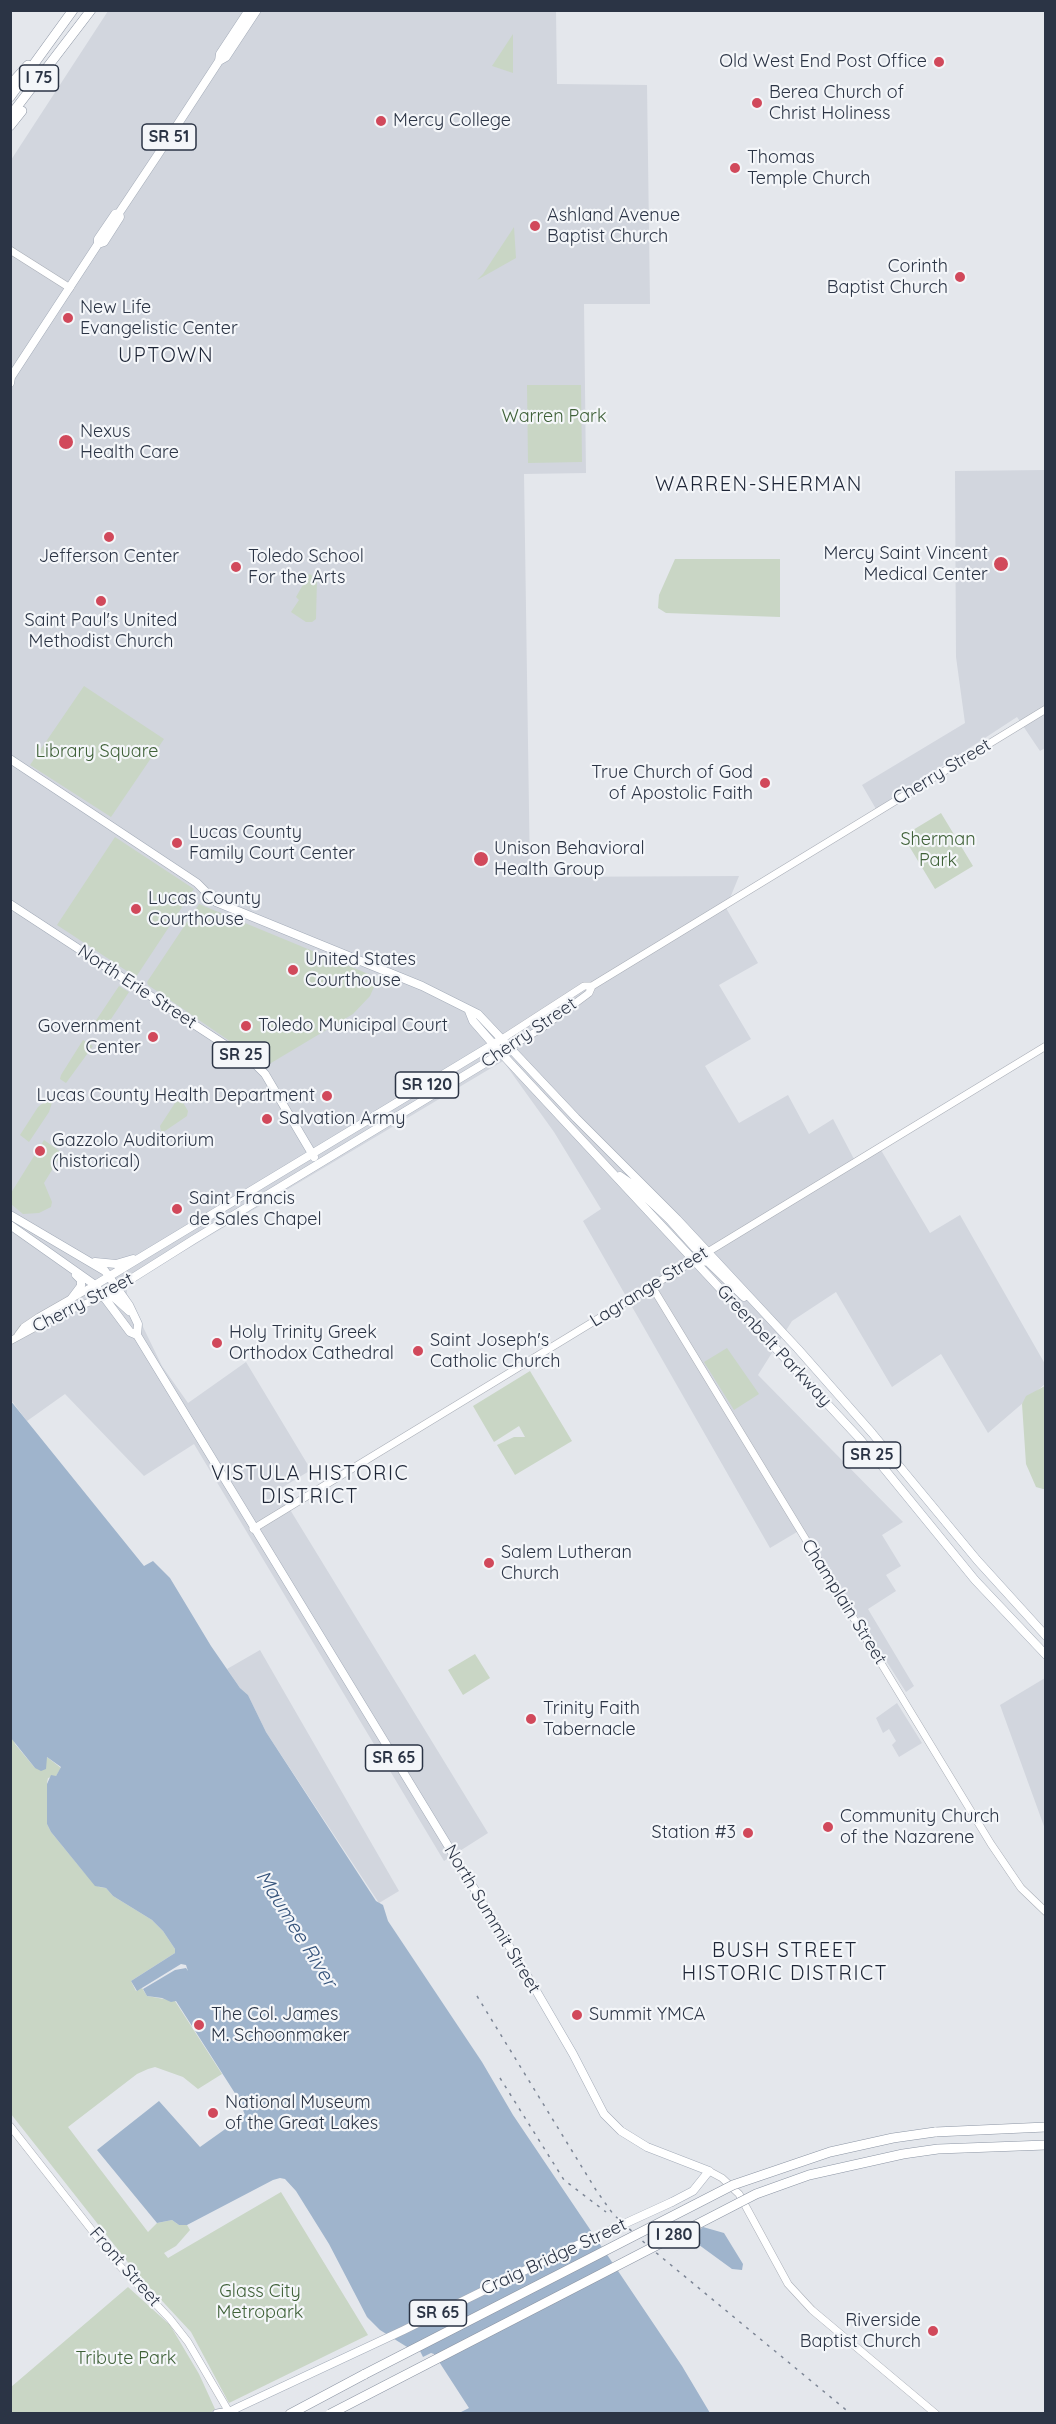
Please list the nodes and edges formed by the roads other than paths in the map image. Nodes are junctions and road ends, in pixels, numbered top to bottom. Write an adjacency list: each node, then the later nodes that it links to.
1 (73, 10): 5 (highway, I 75)
2 (91, 10): 6 (highway, I 75)
3 (249, 10): 7 (main road, SR 51)
4 (257, 10): 7 (main road, SR 51)
5 (56, 34): 8 (highway); 9 (highway, I 75)
6 (68, 41): 10 (highway, I 75); 11 (highway)
7 (219, 61): 13 (main road, SR 51)
8 (10, 85)
9 (10, 97)
10 (10, 116)
11 (10, 126)
12 (10, 250): 13 (main road)
13 (70, 288): 14 (main road, SR 51)
14 (11, 377): 15 (main road, SR 51)
15 (10, 383)
16 (1046, 709): 19 (main road, Cherry Street / SR 120)
17 (10, 759): 20 (main road, SR 25)
18 (10, 904): 28 (main road, North Erie Street / SR 25)
19 (592, 986): 22 (main road, Cherry Street / SR 120); 25 (main road, Cherry Street / SR 120)
20 (469, 1011): 21 (main road, Greenbelt Parkway); 22 (main road, SR 25)
21 (480, 1029): 23 (main road, Greenbelt Parkway); 27 (main road)
22 (502, 1039): 23 (main road, Cherry Street / SR 120); 25 (main road, Greenbelt Parkway / SR 25)
23 (493, 1044): 26 (main road, Greenbelt Parkway); 27 (main road, Cherry Street / SR 120)
24 (1046, 1046): 34 (main road, Lagrange Street)
25 (510, 1047): 26 (main road, Cherry Street / SR 120); 34 (main road, Greenbelt Parkway / SR 25)
26 (501, 1053): 29 (main road, Cherry Street); 30 (main road, Greenbelt Parkway / SR 25)
27 (476, 1055): 28 (main road, Cherry Street / SR 120)
28 (313, 1154): 29 (main road, North Erie Street / SR 25); 33 (main road, Cherry Street / SR 120)
29 (318, 1164): 41 (main road, Cherry Street)
30 (608, 1169): 34 (main road); 36 (main road, Greenbelt Parkway / SR 25)
31 (10, 1215): 35 (main road, North Summit Street / SR 65)
32 (10, 1225): 37 (main road, North Summit Street / SR 65)
33 (157, 1249): 35 (main road); 38 (main road, Cherry Street / SR 120)
34 (706, 1252): 36 (main road, Lagrange Street); 47 (main road, Greenbelt Parkway / SR 25)
35 (80, 1256): 38 (main road, North Summit Street / SR 65)
36 (694, 1259): 40 (main road, Lagrange Street); 47 (main road); 51 (main road, Greenbelt Parkway / SR 25)
37 (64, 1263): 39 (main road, North Summit Street / SR 65); 43 (main road)
38 (110, 1277): 39 (main road, Cherry Street / SR 120); 41 (main road, North Summit Street / SR 65)
39 (95, 1285): 42 (main road, North Summit Street / SR 65); 43 (main road, Cherry Street)
40 (651, 1286): 49 (main road, Lagrange Street); 52 (main road, Champlain Street)
41 (118, 1288): 42 (main road, Cherry Street); 44 (main road, North Summit Street / SR 65)
42 (107, 1295): 44 (main road); 45 (main road, Cherry Street); 46 (main road, North Summit Street / SR 65)
43 (72, 1298): 45 (main road, Cherry Street)
44 (135, 1318): 46 (main road, North Summit Street / SR 65)
45 (18, 1335): 48 (main road)
46 (137, 1335): 49 (main road, North Summit Street / SR 65)
47 (786, 1337): 50 (main road, Greenbelt Parkway / SR 25)
48 (10, 1341)
49 (254, 1529): 56 (main road, North Summit Street / SR 65)
50 (1046, 1636)
51 (1046, 1655)
52 (1046, 1912)
53 (10, 2126): 57 (main road, Front Street)
54 (1046, 2126): 59 (highway, I 280, bridge)
55 (1046, 2145): 60 (highway, I 280, bridge)
56 (709, 2171): 57 (main road, Craig Bridge Street / SR 65, bridge); 61 (main road, North Summit Street)
57 (229, 2413): 58 (highway)
58 (217, 2414)
59 (290, 2414)
60 (330, 2414)
61 (936, 2414)

